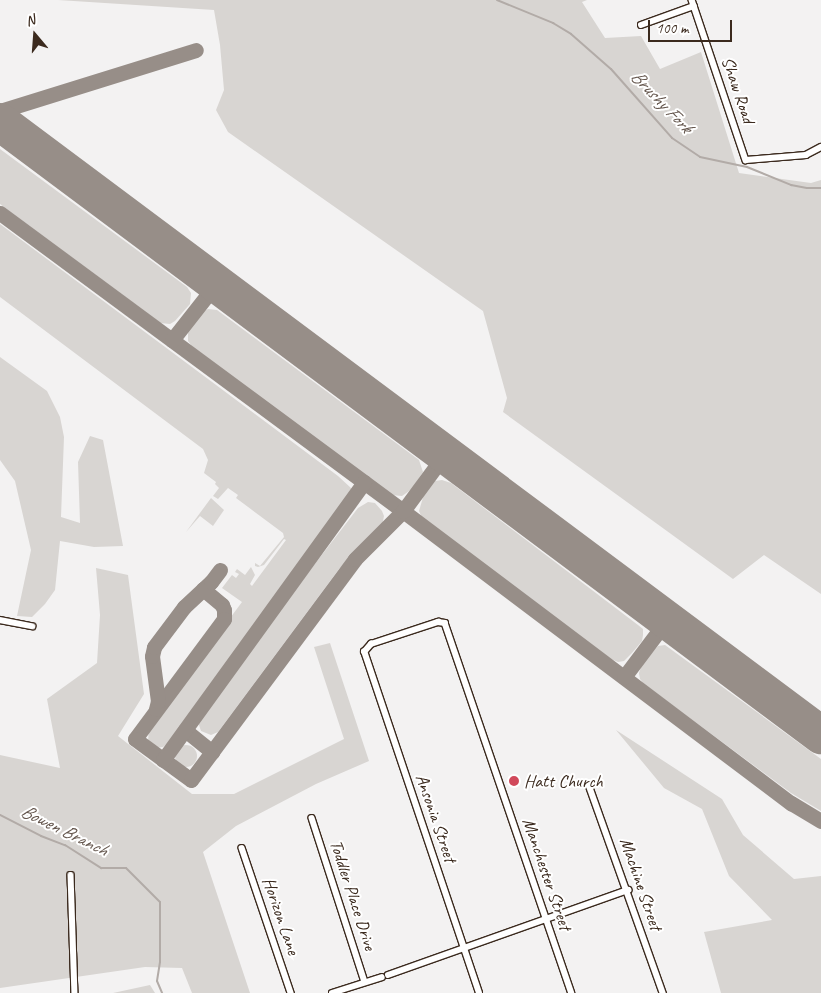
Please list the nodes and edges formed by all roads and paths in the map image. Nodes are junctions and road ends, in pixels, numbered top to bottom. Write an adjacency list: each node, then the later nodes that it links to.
1 (693, 3): 2 (street); 3 (street, Shaw Road)
2 (641, 25)
3 (821, 148)
4 (0, 620): 6 (street)
5 (445, 623): 12 (street, Manchester Street); 13 (street, Ansonia Street)
6 (32, 626)
7 (589, 785): 11 (street, Machine Street)
8 (312, 818): 14 (street, Toddler Place Drive)
9 (242, 848): 16 (street, Horizon Lane)
10 (71, 875): 15 (street)
11 (628, 890): 12 (street); 20 (street, Machine Street)
12 (546, 918): 13 (street); 19 (street, Manchester Street)
13 (463, 947): 14 (street); 18 (street, Ansonia Street)
14 (364, 982): 17 (street)
15 (75, 993)
16 (291, 993)
17 (332, 993)
18 (479, 993)
19 (572, 993)
20 (663, 993)

